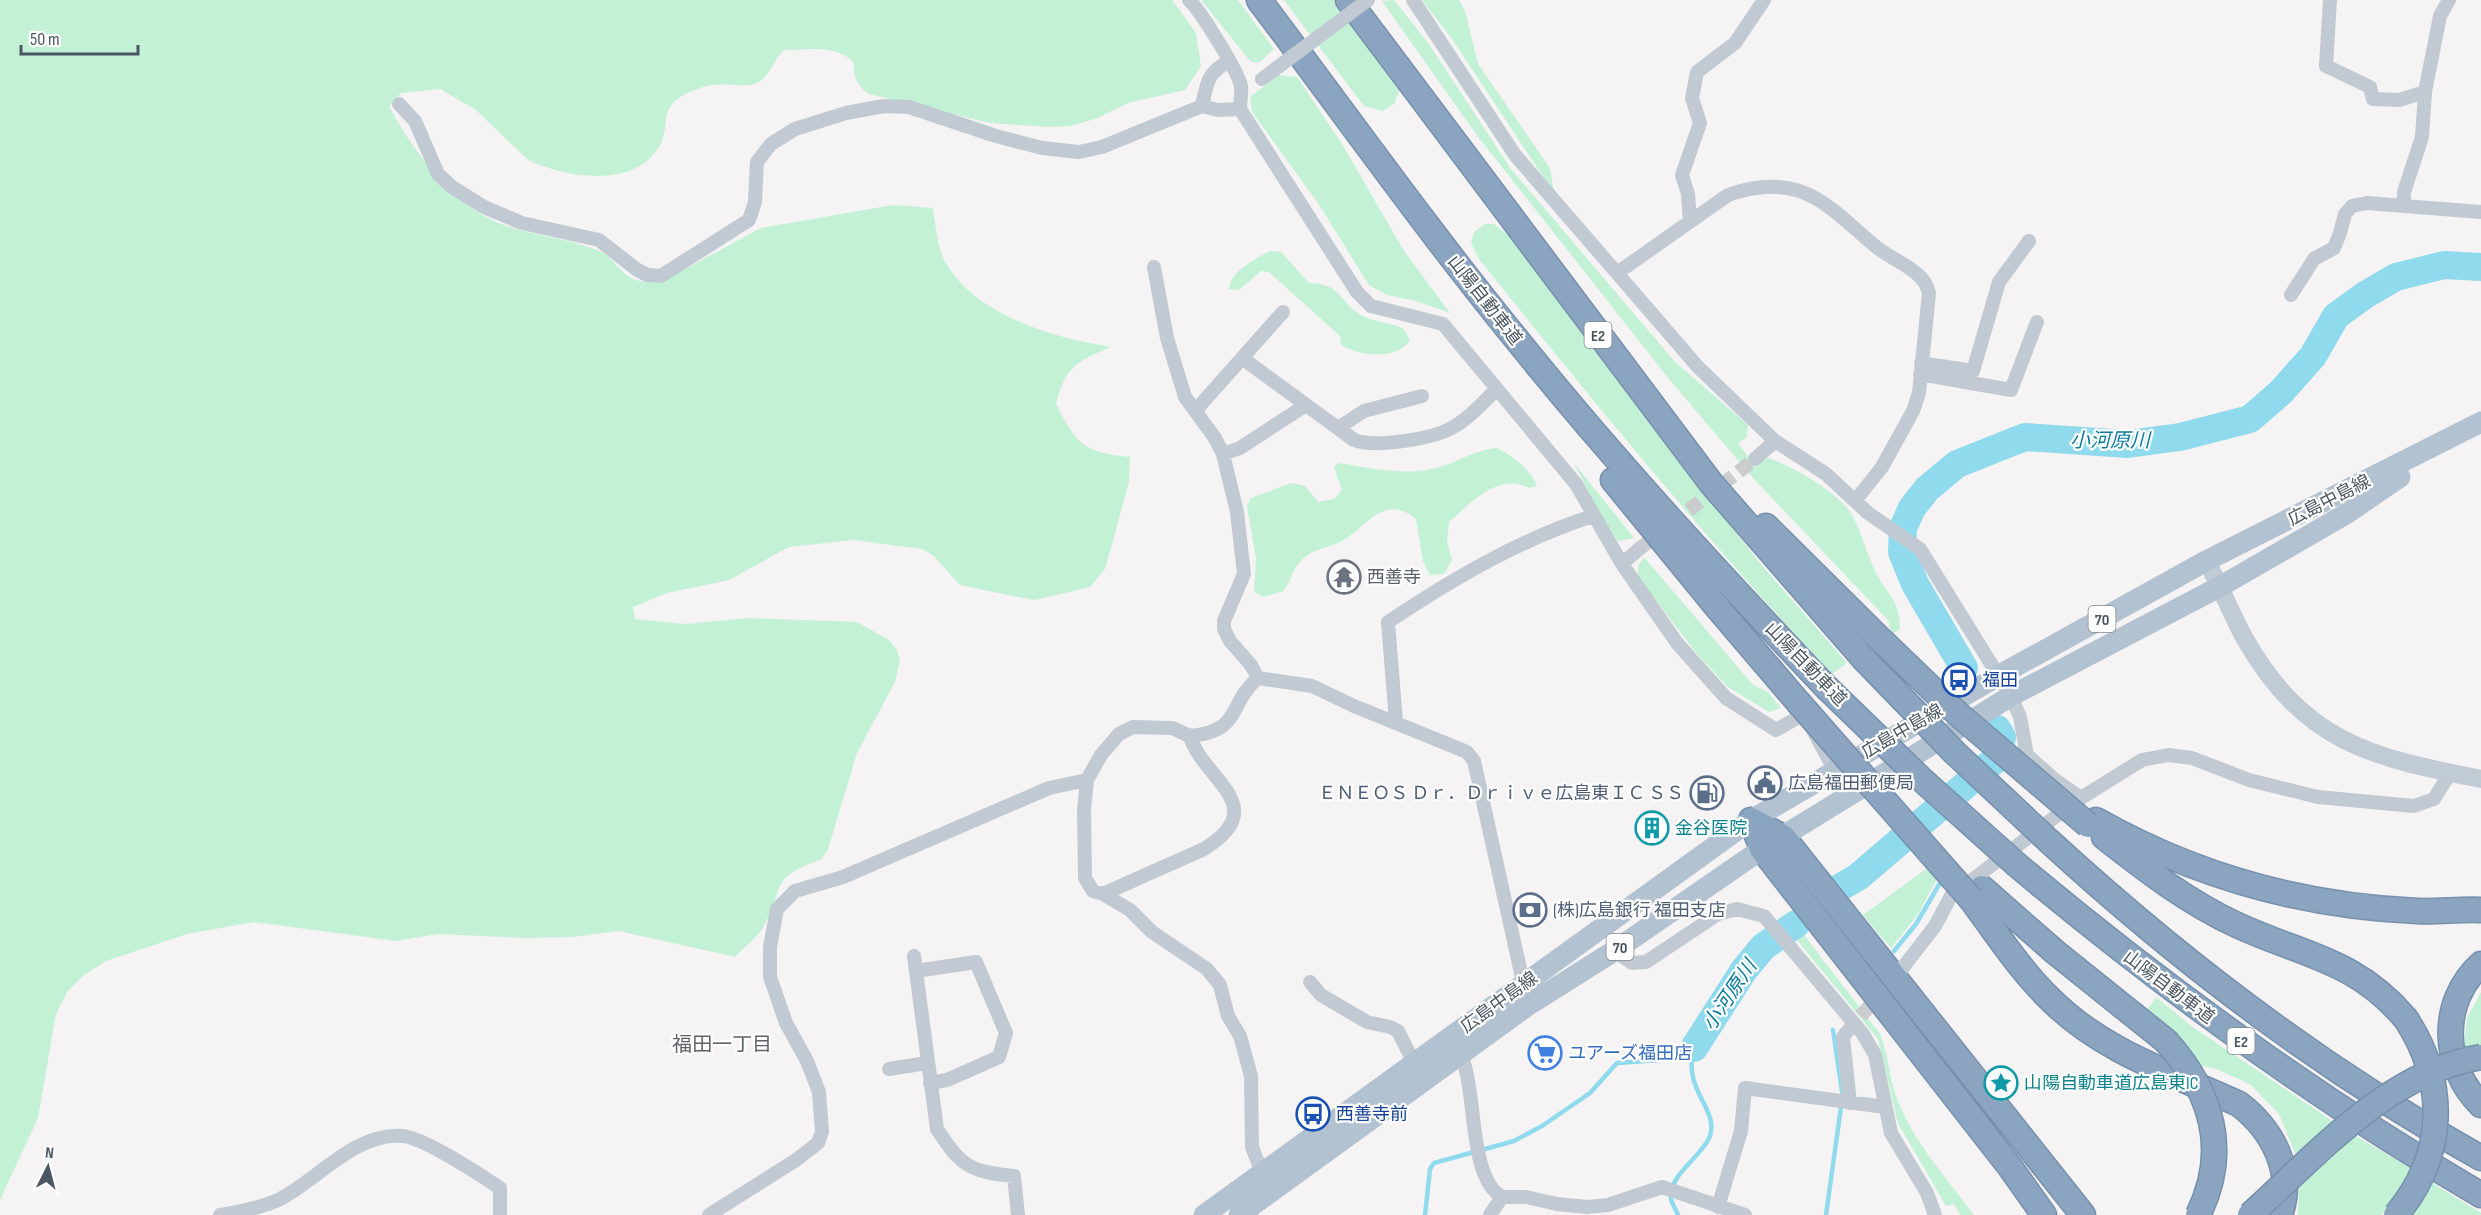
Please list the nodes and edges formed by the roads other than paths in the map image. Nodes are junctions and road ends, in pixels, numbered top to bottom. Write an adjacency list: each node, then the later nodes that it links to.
1 (1189, 0): 9 (street)
2 (1259, 0): 19 (highway, 山陽自動車道 / E2)
3 (1348, 0): 27 (highway, 山陽自動車道 / E2)
4 (1368, 0): 10 (street, bridge)
5 (1413, 0): 21 (street)
6 (1764, 0): 17 (street)
7 (2330, 0): 11 (street)
8 (2449, 0): 11 (street)
9 (1228, 62): 10 (street); 13 (street)
10 (1241, 85): 14 (street)
11 (2425, 92): 15 (street)
12 (399, 104): 13 (street)
13 (1202, 106): 14 (street)
14 (1240, 110): 28 (street)
15 (2404, 206): 16 (street); 22 (street)
16 (2481, 212)
17 (1690, 222): 21 (street); 26 (street)
18 (2029, 241): 26 (street)
19 (1453, 259): 59 (highway, bridge); 80 (highway, 山陽自動車道 / E2, bridge)
20 (1154, 267): 31 (street)
21 (1617, 273): 35 (street)
22 (2291, 295)
23 (1282, 312): 25 (street)
24 (2037, 322): 26 (street)
25 (1242, 358): 30 (street); 31 (street)
26 (1920, 368): 38 (street)
27 (1629, 375): 55 (highway, bridge); 78 (highway, 山陽自動車道 / E2, bridge)
28 (1497, 389): 33 (street); 39 (street)
29 (1422, 396): 33 (street)
30 (1306, 405): 33 (street); 36 (street)
31 (1196, 411): 36 (street)
32 (2481, 422): 34 (main road, 広島中島線 / 70)
33 (1338, 429)
34 (2462, 433): 41 (main road, 広島中島線 / 70); 43 (main road, 広島中島線 / 70)
35 (1775, 441): 37 (street); 38 (street)
36 (1223, 454): 45 (street)
37 (1755, 459)
38 (1855, 501): 44 (street)
39 (1593, 516): 42 (street); 47 (street)
40 (1640, 549): 42 (street)
41 (2206, 561): 43 (street); 44 (main road, 広島中島線 / 70)
42 (1622, 564): 49 (street)
43 (2221, 586): 46 (main road, 広島中島線 / 70); 50 (street)
44 (1998, 676): 46 (street); 49 (main road, 広島中島線 / 70)
45 (1258, 678): 47 (street); 48 (street)
46 (2011, 696): 53 (street); 56 (main road, 広島中島線 / 70)
47 (1395, 722): 67 (street)
48 (1190, 736): 52 (street); 58 (street)
49 (1834, 769): 54 (main road, 広島中島線 / 70)
50 (2450, 773): 51 (street); 53 (street)
51 (2481, 779)
52 (1087, 780): 58 (street); 86 (street)
53 (2081, 798): 64 (street)
54 (1751, 820): 56 (highway); 57 (highway); 67 (main road, 広島中島線 / 70)
55 (2092, 823): 60 (highway); 98 (highway, bridge)
56 (1783, 837): 57 (main road, 広島中島線 / 70); 94 (highway)
57 (1762, 849): 61 (main road, 広島中島線 / 70); 93 (highway)
58 (1103, 894): 79 (street)
59 (1977, 894): 95 (highway, bridge); 97 (highway)
60 (2481, 910)
61 (1614, 951): 67 (main road, 広島中島線 / 70); 77 (street)
62 (914, 956): 65 (street)
63 (2481, 964): 76 (highway)
64 (1901, 970)
65 (916, 971): 71 (street); 74 (street)
66 (1310, 982): 72 (street)
67 (1526, 995): 69 (main road, 広島中島線 / 70)
68 (1846, 1033): 75 (street)
69 (1456, 1045): 72 (main road, 広島中島線 / 70); 79 (main road, 広島中島線 / 70); 81 (street)
70 (2481, 1057): 96 (highway, bridge)
71 (927, 1063): 73 (street); 74 (street)
72 (1414, 1063): 79 (main road, 広島中島線 / 70)
73 (890, 1069)
74 (930, 1083): 87 (street)
75 (1850, 1103): 77 (street); 82 (street)
76 (2481, 1105)
77 (1885, 1107): 92 (street)
78 (2481, 1158)
79 (1266, 1182): 88 (main road, 広島中島線 / 70); 89 (main road, 広島中島線 / 70)
80 (2481, 1195)
81 (1502, 1197): 83 (street); 90 (street)
82 (1718, 1207): 83 (street); 91 (street)
83 (1609, 1210)
84 (220, 1215): 85 (street)
85 (500, 1215)
86 (709, 1215)
87 (1018, 1215)
88 (1204, 1215)
89 (1239, 1215)
90 (1490, 1215)
91 (1745, 1215)
92 (1935, 1215)
93 (2044, 1215)
94 (2083, 1215)
95 (2198, 1215)
96 (2250, 1215)
97 (2280, 1215)
98 (2396, 1215)

